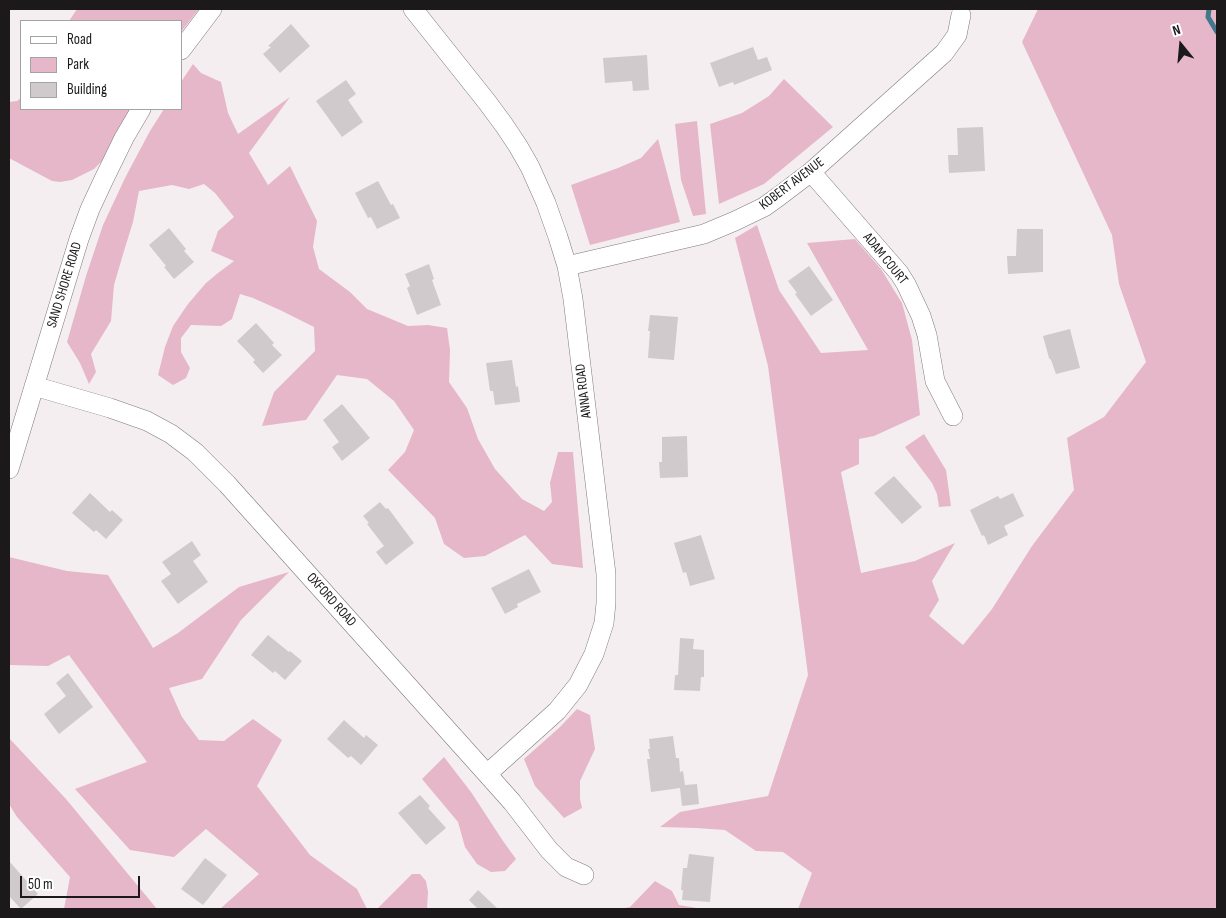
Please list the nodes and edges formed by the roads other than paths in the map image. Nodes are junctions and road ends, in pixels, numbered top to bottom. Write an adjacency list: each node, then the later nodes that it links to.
1 (212, 9): 4 (street)
2 (413, 9): 7 (street, ANNA ROAD)
3 (961, 15): 6 (street, KOBERT AVENUE)
4 (182, 49)
5 (140, 110): 8 (street, SAND SHORE ROAD)
6 (811, 172): 7 (street, KOBERT AVENUE); 9 (street, ADAM COURT)
7 (566, 266): 11 (street, ANNA ROAD)
8 (34, 386): 10 (street, SAND SHORE ROAD); 11 (street, OXFORD ROAD)
9 (953, 416)
10 (9, 469)
11 (487, 774): 12 (street, OXFORD ROAD)
12 (584, 875)

